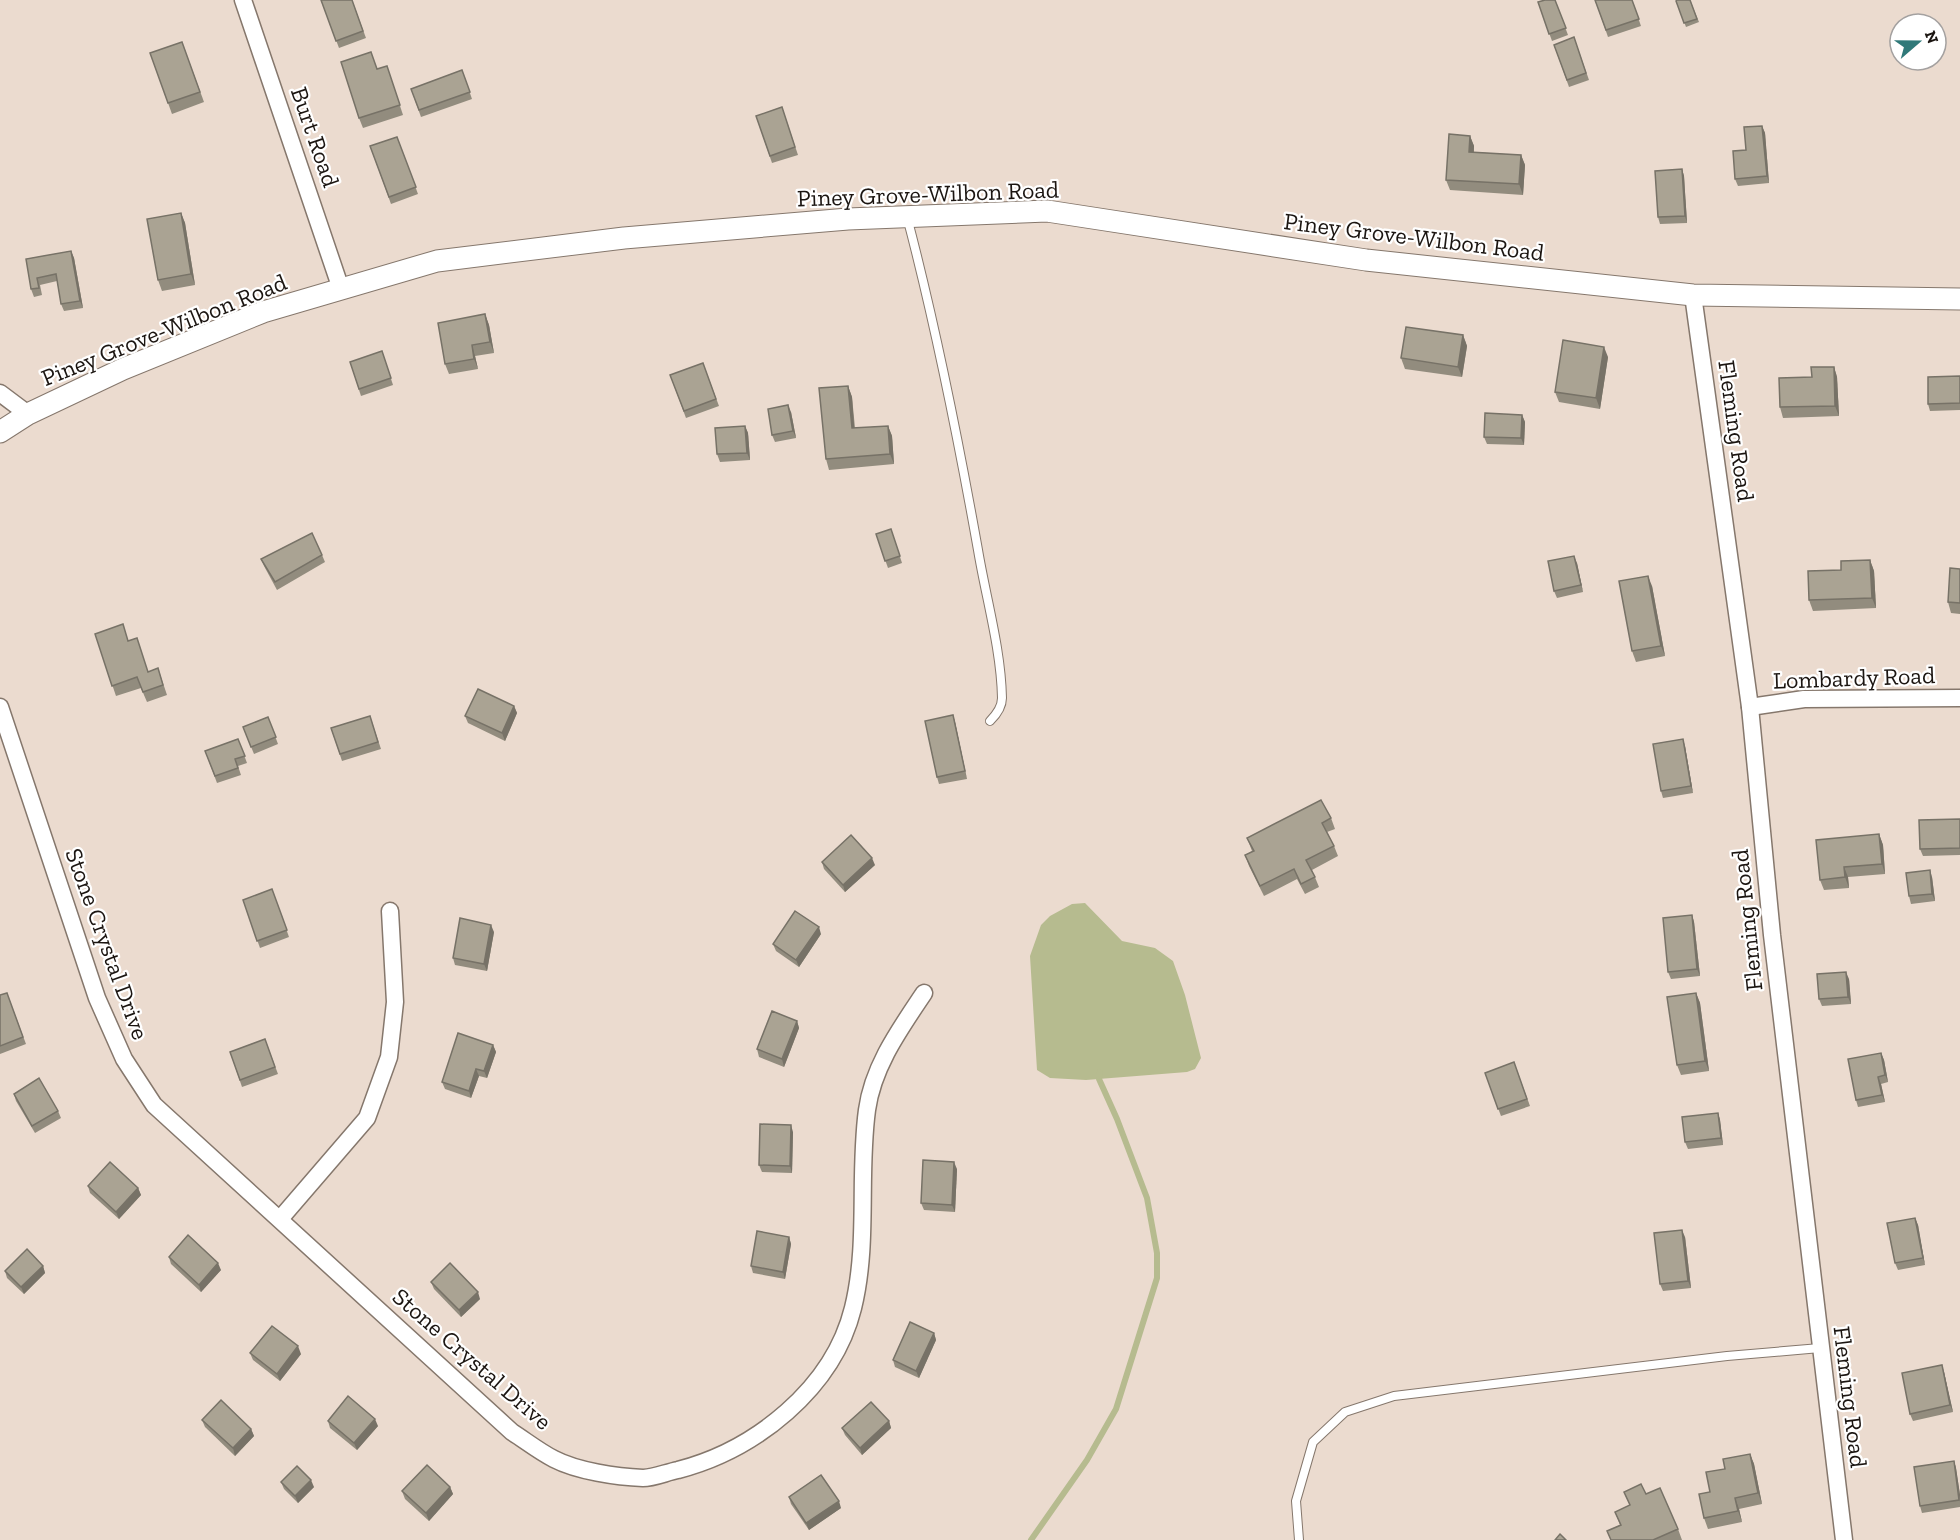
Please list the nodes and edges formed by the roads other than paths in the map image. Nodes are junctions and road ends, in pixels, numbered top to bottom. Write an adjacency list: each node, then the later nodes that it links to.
1 (243, 0): 3 (street, Burt Road)
2 (907, 216): 3 (street, Piney Grove-Wilbon Road); 4 (street, Piney Grove-Wilbon Road); 12 (lane)
3 (341, 289): 7 (street, Piney Grove-Wilbon Road)
4 (1693, 295): 5 (street, Piney Grove-Wilbon Road); 11 (street, Fleming Road)
5 (1960, 299)
6 (0, 393): 7 (street)
7 (28, 414): 8 (street, Piney Grove-Wilbon Road)
8 (0, 432)
9 (1960, 698): 11 (street, Lombardy Road)
10 (0, 707): 15 (street, Stone Crystal Drive)
11 (1750, 707): 16 (street, Fleming Road)
12 (990, 721)
13 (390, 911): 15 (street)
14 (924, 993): 15 (street, Stone Crystal Drive)
15 (280, 1219)
16 (1820, 1348): 17 (lane); 18 (street, Fleming Road)
17 (1299, 1540)
18 (1844, 1540)

